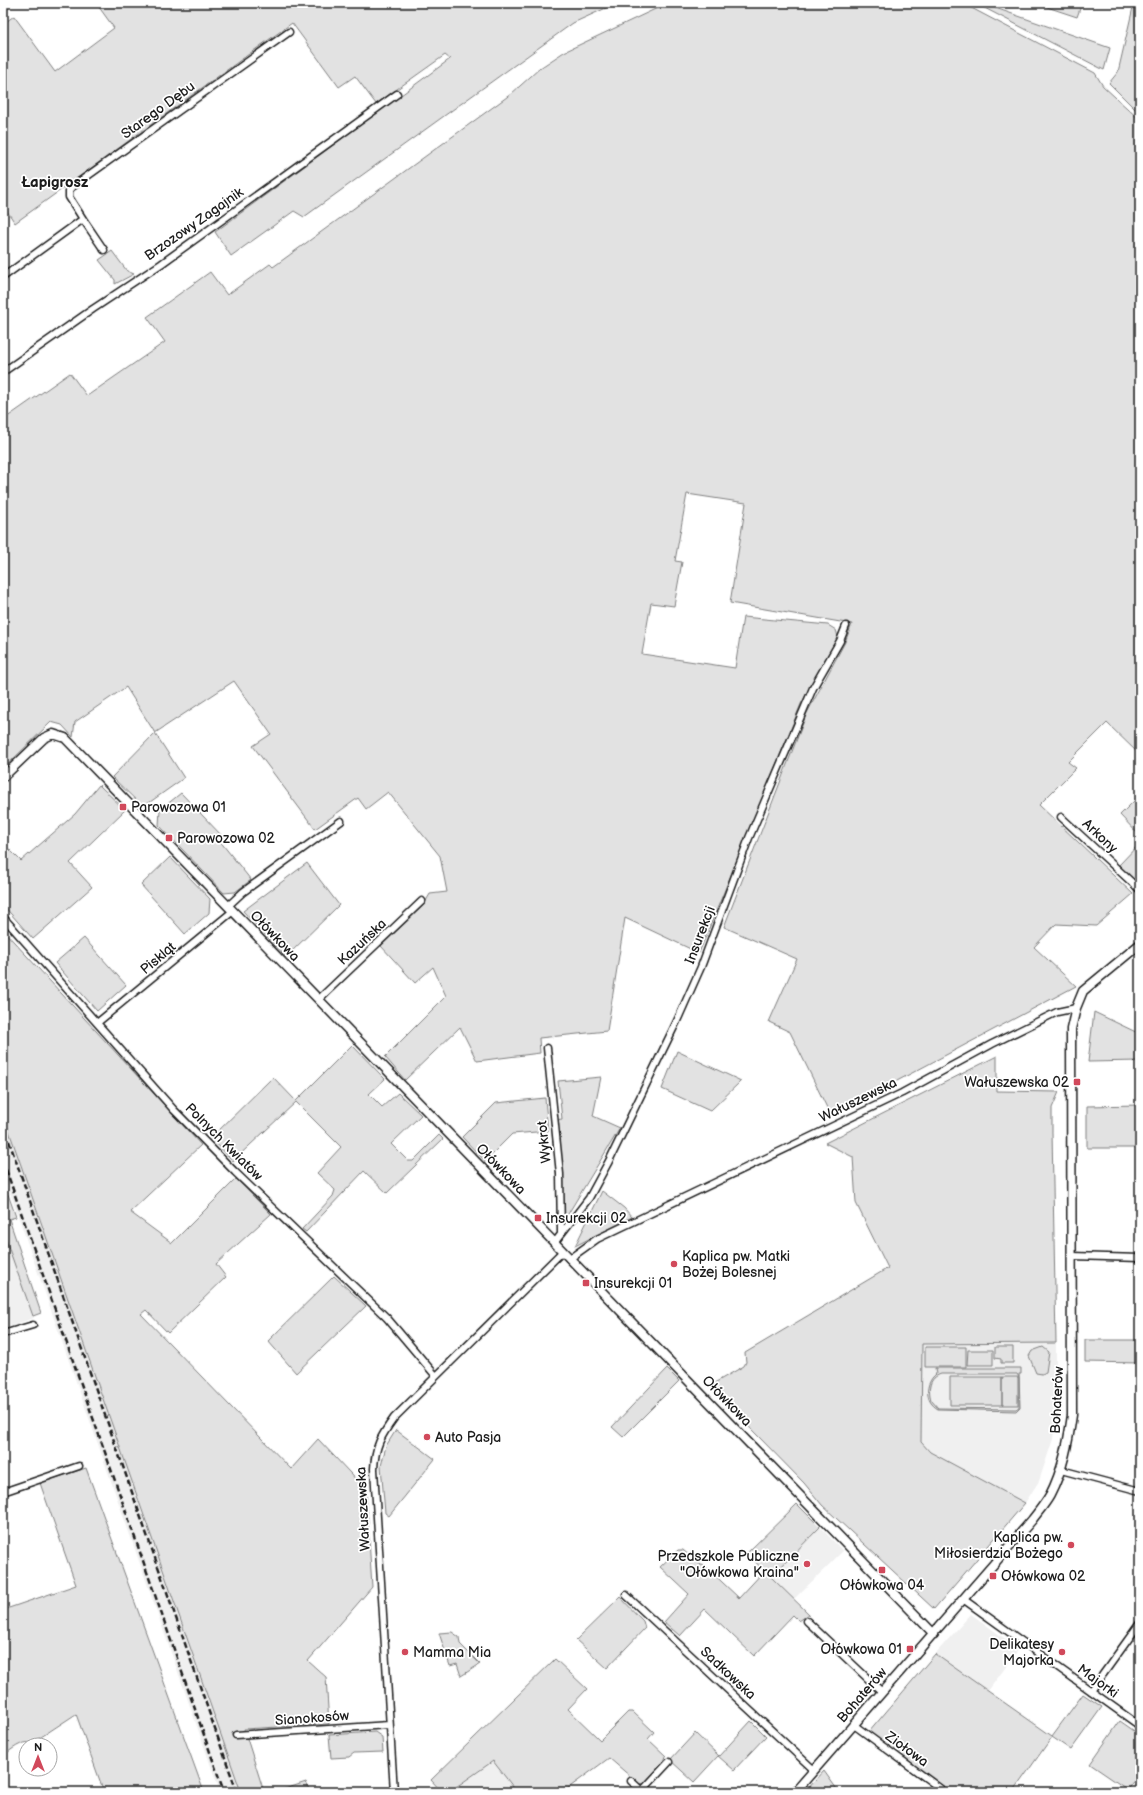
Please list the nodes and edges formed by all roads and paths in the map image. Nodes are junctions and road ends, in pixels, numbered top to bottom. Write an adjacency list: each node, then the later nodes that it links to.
1 (289, 32): 3 (street, Starego Dębu)
2 (397, 94): 6 (street, Brzozowy Zagajnik)
3 (82, 219): 4 (street, Starego Dębu); 5 (street)
4 (104, 250)
5 (3, 276)
6 (3, 372)
7 (846, 626): 20 (street, Insurekcji)
8 (3, 777): 13 (street, Ołówkowa)
9 (1061, 817): 11 (street, Arkony)
10 (341, 821): 13 (street, Piskląt)
11 (1140, 890)
12 (422, 901): 16 (street, Kazuńska)
13 (231, 909): 16 (street, Ołówkowa); 18 (street, Piskląt)
14 (3, 917): 18 (street, Polnych Kwiatów)
15 (1140, 944): 17 (street)
16 (318, 999): 21 (street, Ołówkowa)
17 (1076, 1008): 23 (street, Bohaterów); 25 (street, Wałuszewska)
18 (98, 1023): 28 (street, Polnych Kwiatów)
19 (547, 1048): 20 (street, Wykrot)
20 (562, 1233): 21 (street, Insurekcji)
21 (555, 1242): 22 (street, Ołówkowa)
22 (563, 1252): 25 (street, Ołówkowa); 28 (street, Wałuszewska)
23 (1072, 1256): 24 (street); 30 (street, Bohaterów)
24 (1140, 1258)
25 (569, 1259): 37 (street, Ołówkowa)
26 (33, 1325): 27 (street)
27 (3, 1334)
28 (436, 1376): 40 (street, Wałuszewska)
29 (79, 1466): 32 (street)
30 (1061, 1470): 31 (street); 34 (street, Bohaterów)
31 (1140, 1491)
32 (3, 1492)
33 (626, 1595): 45 (street, Sadkowska)
34 (963, 1599): 37 (street, Bohaterów); 38 (street, Majorki)
35 (807, 1621): 39 (street)
36 (1140, 1623): 38 (street)
37 (934, 1634): 39 (street, Bohaterów)
38 (1091, 1691): 42 (street, Majorki)
39 (882, 1692): 41 (street, Bohaterów)
40 (389, 1725): 43 (street, Sianokosów); 48 (street, Wałuszewska)
41 (854, 1725): 45 (street, Bohaterów); 50 (street, Ziołowa)
42 (1140, 1726)
43 (236, 1736)
44 (669, 1762): 47 (street)
45 (814, 1770): 49 (street, Bohaterów)
46 (631, 1781): 47 (street)
47 (643, 1791)
48 (394, 1792)
49 (795, 1792)
50 (945, 1792)

